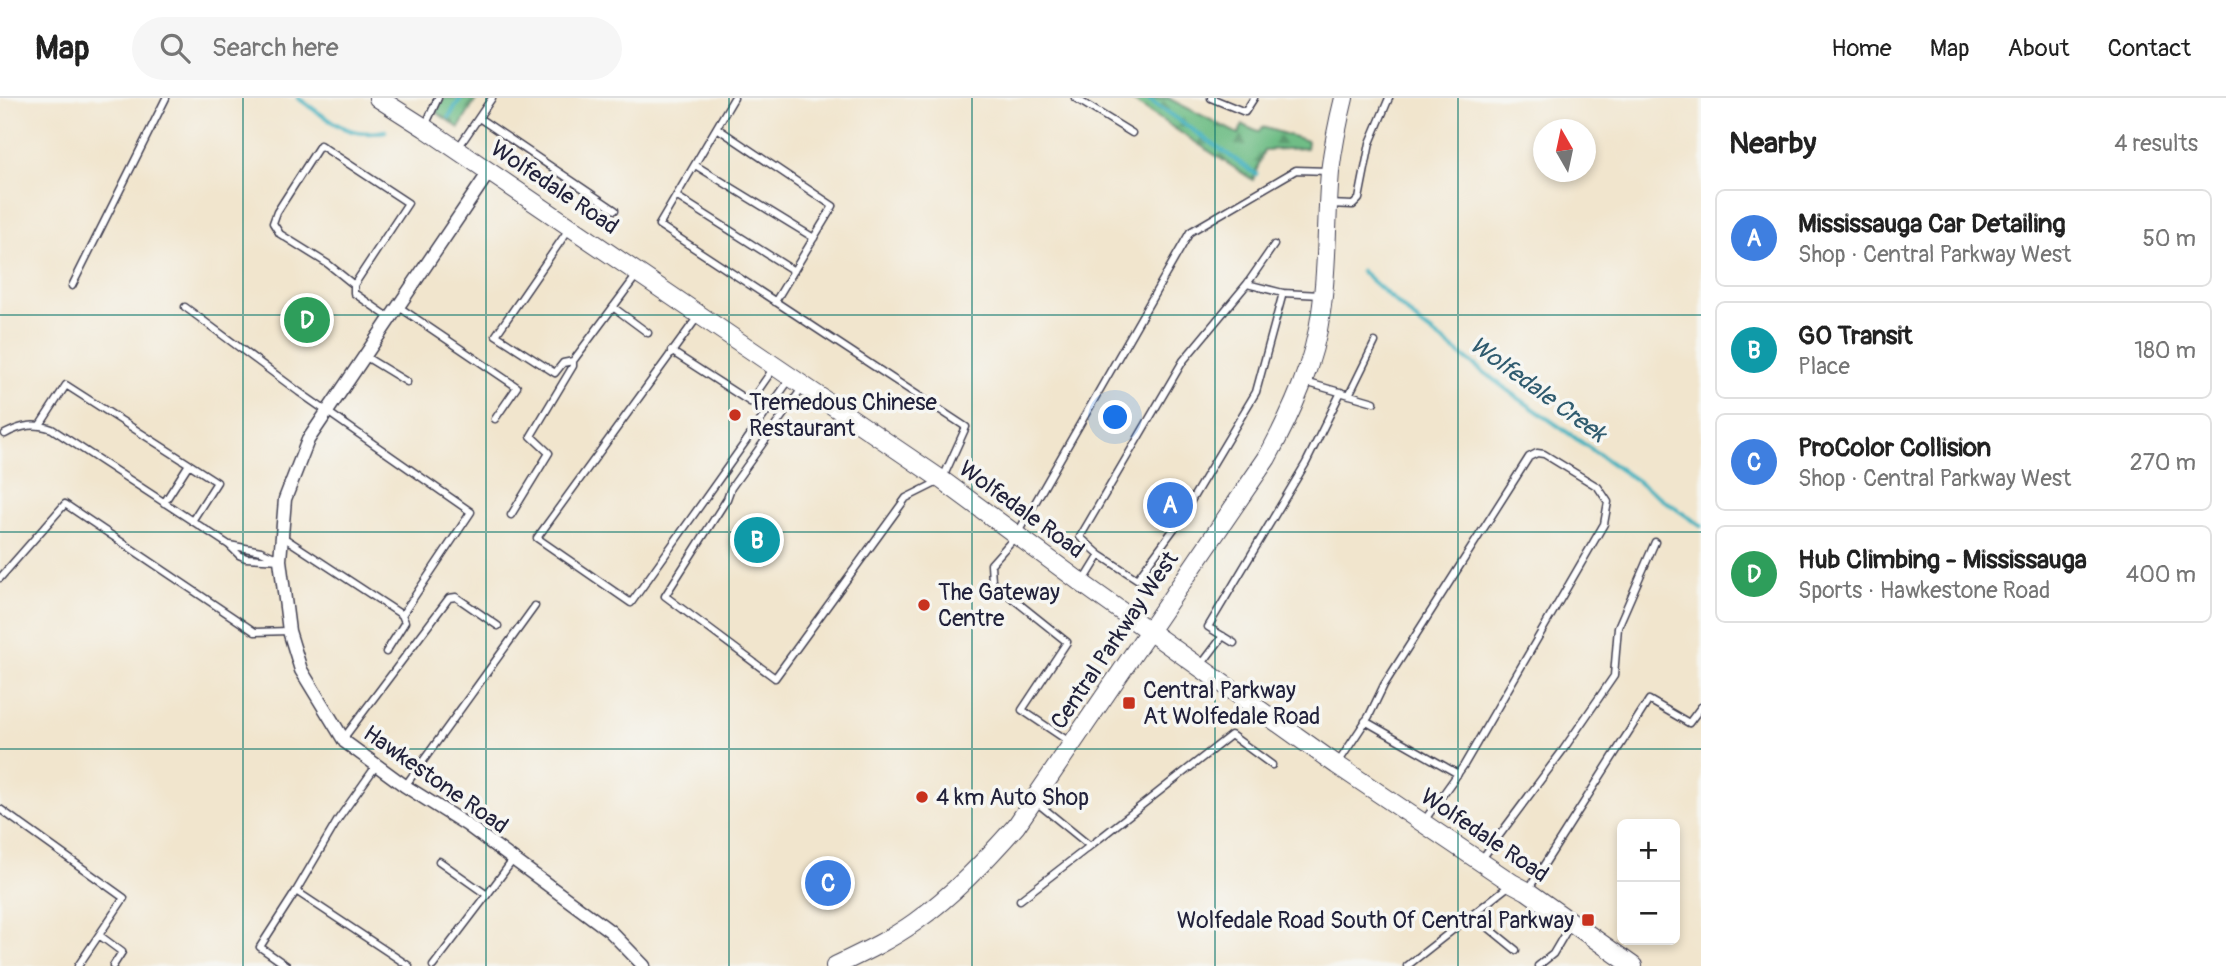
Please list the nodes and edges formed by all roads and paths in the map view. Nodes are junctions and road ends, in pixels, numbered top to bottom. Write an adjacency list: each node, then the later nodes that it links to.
1 (166, 98): 29 (lane)
2 (378, 98): 12 (street, Wolfedale Road)
3 (438, 98): 12 (lane)
4 (492, 98): 11 (lane)
5 (734, 98): 13 (lane)
6 (1075, 98): 14 (lane)
7 (1211, 98): 8 (lane)
8 (1254, 98)
9 (1345, 98): 17 (street, Central Parkway West)
10 (1389, 98): 20 (lane)
11 (478, 118): 15 (lane); 21 (lane)
12 (425, 128): 15 (street, Wolfedale Road)
13 (717, 128): 16 (lane); 23 (lane)
14 (1132, 133)
15 (457, 150): 18 (street, Wolfedale Road)
16 (695, 165): 19 (lane); 23 (lane)
17 (1330, 171): 20 (street, Central Parkway West); 60 (lane)
18 (489, 172): 22 (street, Wolfedale Road); 34 (street, Hawkestone Road)
19 (676, 196): 25 (lane); 32 (lane)
20 (1329, 204): 31 (street, Central Parkway West)
21 (615, 210)
22 (570, 227): 26 (street, Wolfedale Road); 42 (lane)
23 (814, 238): 25 (lane)
24 (1273, 245): 27 (lane)
25 (794, 271): 32 (lane)
26 (638, 273): 35 (lane); 36 (street, Wolfedale Road)
27 (1247, 284): 30 (lane); 62 (lane)
28 (354, 285): 28 (lane); 37 (lane)
29 (72, 286)
30 (1283, 293): 31 (lane); 62 (lane)
31 (1323, 295): 44 (street, Central Parkway West)
32 (775, 302): 55 (lane)
33 (185, 307): 50 (lane)
34 (399, 307): 37 (street, Hawkestone Road); 51 (lane)
35 (613, 307): 38 (lane); 42 (lane)
36 (699, 315): 40 (lane); 43 (street, Wolfedale Road)
37 (391, 319): 41 (street, Hawkestone Road)
38 (648, 333)
39 (1375, 342): 48 (lane)
40 (671, 351): 43 (lane); 46 (lane)
41 (366, 357): 45 (lane); 50 (street, Hawkestone Road)
42 (573, 361): 57 (lane)
43 (775, 366): 46 (street, Wolfedale Road)
44 (1303, 381): 47 (lane); 70 (street, Central Parkway West)
45 (407, 382)
46 (797, 382): 55 (street, Wolfedale Road); 55 (lane)
47 (1340, 392): 48 (lane); 71 (lane)
48 (1349, 395): 49 (lane)
49 (1374, 402)
50 (329, 412): 59 (street, Hawkestone Road); 67 (lane)
51 (495, 419)
52 (40, 425): 53 (lane); 54 (lane); 56 (lane)
53 (5, 434)
54 (189, 464): 56 (lane); 58 (lane)
55 (942, 480): 60 (street, Wolfedale Road)
56 (164, 503): 58 (lane)
57 (512, 515)
58 (192, 521): 63 (lane)
59 (282, 536): 63 (street, Hawkestone Road); 67 (lane)
60 (1016, 536): 65 (street, Wolfedale Road); 78 (lane)
61 (1655, 542): 90 (lane)
62 (1100, 555): 65 (lane)
63 (280, 560): 69 (street, Hawkestone Road)
64 (0, 578): 69 (lane)
65 (1083, 584): 70 (street, Wolfedale Road)
66 (535, 606): 83 (lane)
67 (402, 615): 73 (lane)
68 (498, 626): 77 (lane)
69 (289, 631): 77 (street, Hawkestone Road)
70 (1150, 632): 74 (street, Wolfedale Road); 78 (street, Central Parkway West)
71 (1223, 636): 72 (lane); 74 (lane)
72 (1234, 643)
73 (386, 652)
74 (1200, 667): 80 (street, Wolfedale Road)
75 (1701, 707): 91 (lane)
76 (1365, 721): 80 (lane); 82 (lane); 82 (lane)
77 (343, 739): 81 (street, Hawkestone Road)
78 (1073, 744): 84 (street, Central Parkway West)
79 (1272, 765): 87 (lane)
80 (1337, 765): 86 (street, Wolfedale Road)
81 (376, 766): 83 (street, Hawkestone Road); 92 (lane)
82 (1458, 774): 86 (lane)
83 (405, 786): 88 (street, Hawkestone Road)
84 (1035, 800): 87 (lane); 106 (street, Central Parkway West)
85 (0, 809): 97 (lane)
86 (1422, 822): 90 (street, Wolfedale Road)
87 (1090, 846): 94 (lane)
88 (513, 859): 93 (lane); 105 (street, Hawkestone Road)
89 (439, 861): 93 (lane)
90 (1480, 861): 91 (street, Wolfedale Road)
91 (1519, 887): 95 (lane); 96 (street, Wolfedale Road)
92 (296, 891): 102 (lane); 103 (lane)
93 (487, 895): 104 (lane)
94 (1020, 900)
95 (1473, 915): 98 (lane); 107 (lane)
96 (1572, 923): 99 (lane); 108 (street, Wolfedale Road)
97 (99, 935): 100 (lane); 101 (lane)
98 (1516, 950)
99 (1542, 965)
100 (78, 966)
101 (113, 966)
102 (288, 966)
103 (409, 966)
104 (433, 966)
105 (644, 966)
106 (835, 966)
107 (1407, 966)
108 (1633, 966)

